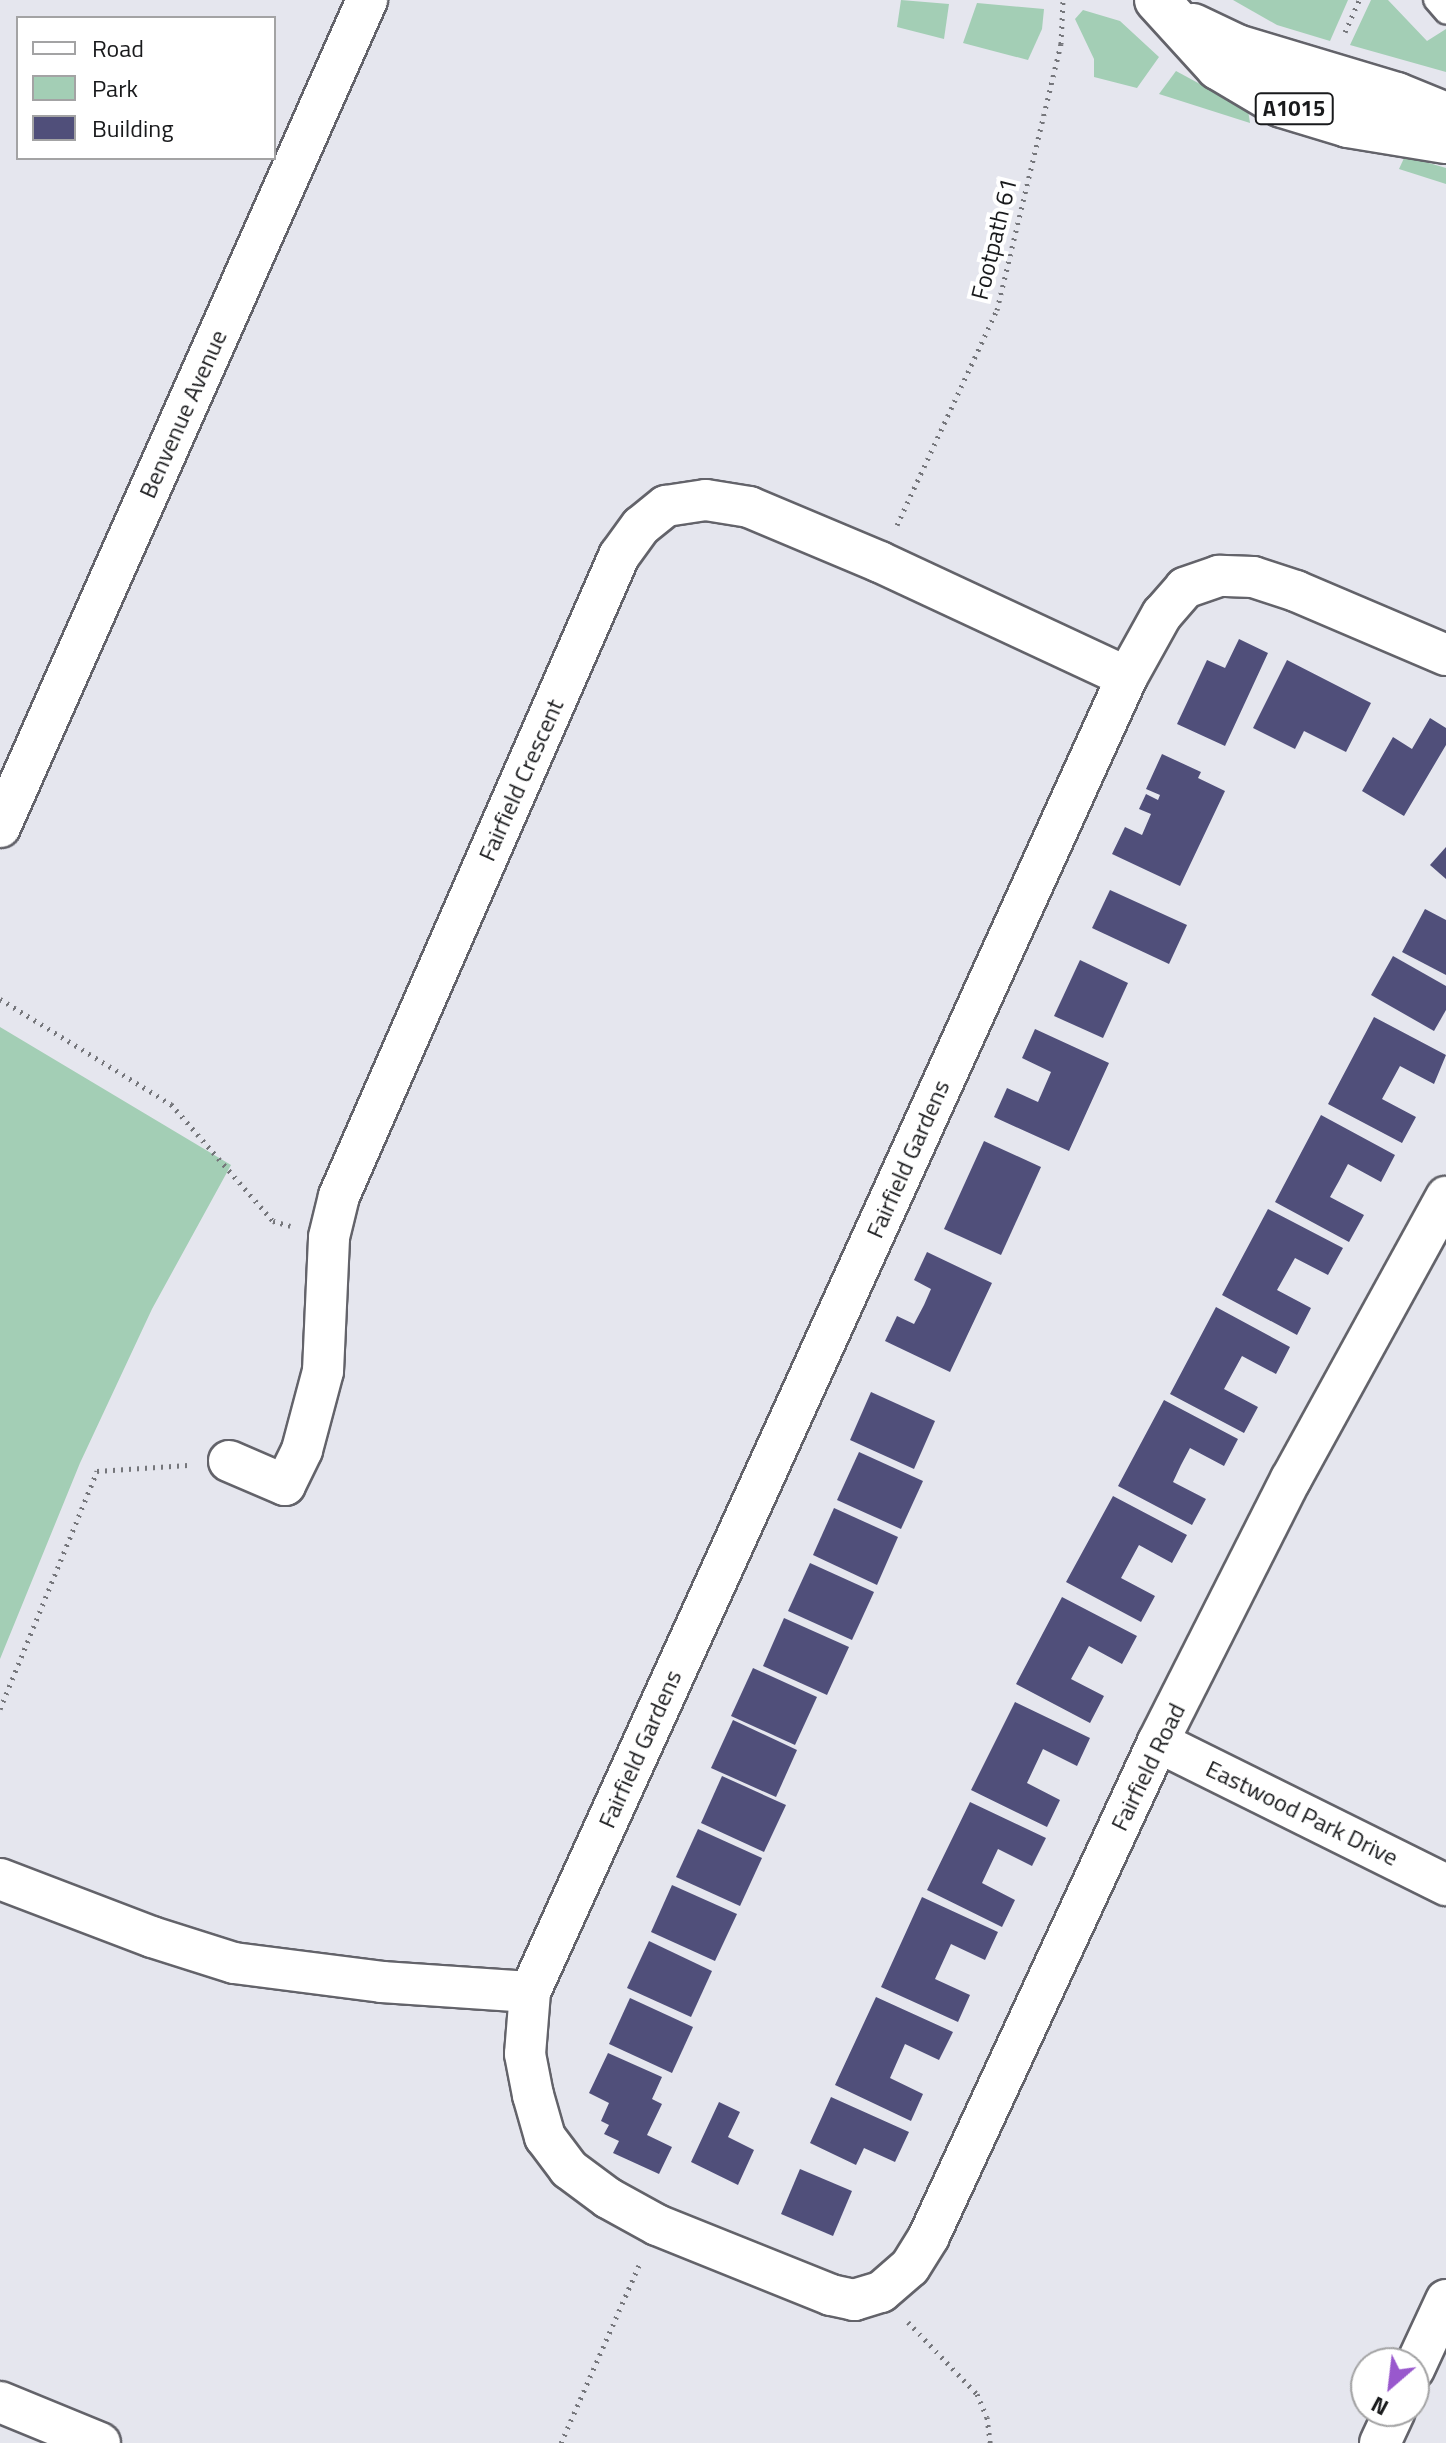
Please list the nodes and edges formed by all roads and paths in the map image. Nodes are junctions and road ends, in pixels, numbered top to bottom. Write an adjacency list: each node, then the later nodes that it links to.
1 (367, 0): 13 (street, Benvenue Avenue)
2 (1063, 0): 10 (path, Footpath 61)
3 (1359, 0): 7 (path)
4 (1434, 0): 6 (lane)
5 (1165, 8): 8 (main road, A1015); 9 (main road, A1015)
6 (1446, 14)
7 (1343, 37)
8 (1446, 115)
9 (1446, 141)
10 (880, 562): 12 (street, Fairfield Crescent); 16 (street, Fairfield Crescent)
11 (1446, 655): 12 (street, Fairfield Gardens)
12 (1127, 677): 22 (street, Fairfield Gardens)
13 (0, 827)
14 (0, 999): 16 (path)
15 (1446, 1197): 19 (street, Fairfield Road)
16 (329, 1237): 17 (street, Fairfield Crescent)
17 (229, 1461): 18 (path)
18 (0, 1709)
19 (1158, 1742): 21 (street, Eastwood Park Drive); 24 (street, Fairfield Road)
20 (0, 1879): 22 (street)
21 (1446, 1885)
22 (530, 1992): 23 (street, Fairfield Gardens)
23 (657, 2225): 24 (street, Fairfield Gardens); 29 (path)
24 (881, 2292): 30 (path)
25 (1446, 2300): 26 (street)
26 (1424, 2347)
27 (0, 2402): 28 (street)
28 (100, 2443)
29 (561, 2443)
30 (990, 2443)

